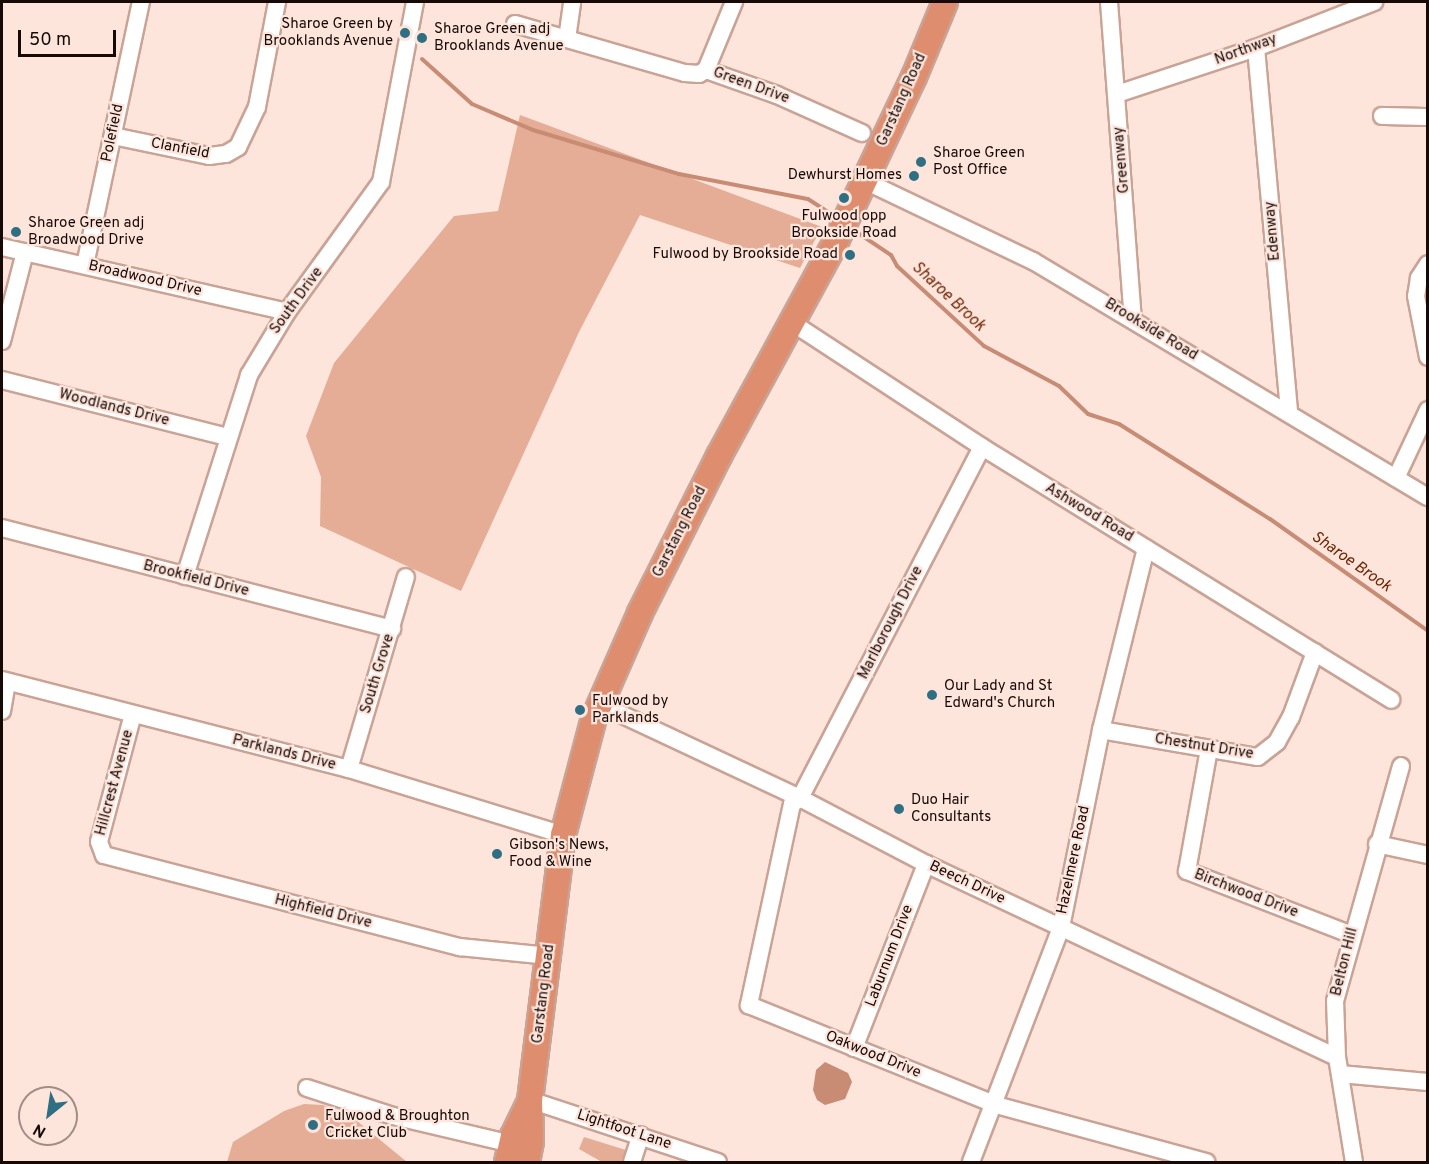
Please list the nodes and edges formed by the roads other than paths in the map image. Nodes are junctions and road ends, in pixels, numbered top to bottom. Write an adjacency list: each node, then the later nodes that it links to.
1 (141, 2): 17 (street, Polefield)
2 (277, 2): 17 (street, Clanfield)
3 (415, 2): 23 (street, South Drive)
4 (572, 2): 10 (street)
5 (734, 2): 12 (street)
6 (945, 2): 18 (highway, Garstang Road)
7 (1109, 2): 13 (street, Greenway)
8 (1374, 2): 11 (street, Northway)
9 (515, 24): 10 (street, Green Drive)
10 (567, 39): 12 (street, Green Drive)
11 (1256, 48): 13 (street, Northway); 30 (street, Edenway)
12 (706, 70): 16 (street, Green Drive)
13 (1117, 94): 24 (street, Greenway)
14 (1382, 116): 15 (street)
15 (1428, 117)
16 (862, 133)
17 (113, 136): 22 (street, Polefield)
18 (865, 181): 24 (street, Brookside Road); 25 (highway, Garstang Road)
19 (2, 247): 20 (street, Broadwood Drive)
20 (25, 252): 22 (street, Broadwood Drive); 26 (street)
21 (1428, 264): 27 (street)
22 (85, 265): 23 (street, Broadwood Drive)
23 (287, 312): 31 (street, South Drive)
24 (1133, 318): 30 (street, Brookside Road)
25 (791, 322): 32 (street, Ashwood Road); 43 (highway, Garstang Road)
26 (2, 341)
27 (1428, 357)
28 (2, 380): 31 (street, Woodlands Drive)
29 (1428, 410): 33 (street)
30 (1289, 414): 33 (street, Brookside Road)
31 (227, 437): 37 (street, South Drive)
32 (982, 447): 36 (street, Ashwood Road); 50 (street, Marlborough Drive)
33 (1396, 478): 34 (street, Brookside Road)
34 (1428, 497)
35 (2, 528): 37 (street, Brookfield Drive)
36 (1146, 548): 40 (street, Ashwood Road); 46 (street, Hazelmere Road)
37 (185, 576): 39 (street, Brookfield Drive)
38 (406, 577): 39 (street, South Grove)
39 (392, 628): 49 (street, South Grove)
40 (1316, 652): 42 (street, Ashwood Road); 47 (street, Chestnut Drive)
41 (4, 681): 44 (street); 45 (street, Parklands Drive)
42 (1391, 700)
43 (599, 704): 50 (street, Beech Drive); 51 (highway, Garstang Road)
44 (2, 711)
45 (133, 714): 49 (street, Parklands Drive); 53 (street, Hillcrest Avenue)
46 (1101, 730): 47 (street, Chestnut Drive); 56 (street, Hazelmere Road)
47 (1209, 749): 57 (street, Birchwood Drive)
48 (1401, 766): 52 (street, Belton Hill)
49 (349, 770): 51 (street, Parklands Drive)
50 (800, 798): 55 (street, Beech Drive); 59 (street, Oakwood Drive)
51 (563, 835): 58 (highway, Garstang Road)
52 (1377, 843): 54 (street); 57 (street, Belton Hill)
53 (100, 852): 58 (street, Highfield Drive)
54 (1428, 855)
55 (926, 864): 56 (street, Beech Drive); 59 (street, Laburnum Drive)
56 (1060, 927): 60 (street, Beech Drive); 65 (street, Hazelmere Road)
57 (1352, 935): 60 (street, Belton Hill)
58 (549, 956): 64 (highway, Garstang Road)
59 (854, 1048): 65 (street, Oakwood Drive)
60 (1337, 1057): 61 (street, Belton Hill)
61 (1340, 1074): 62 (street); 73 (street, Belton Hill)
62 (1428, 1082)
63 (307, 1088): 67 (street)
64 (530, 1100): 66 (street, Lightfoot Lane); 67 (highway, Garstang Road); 68 (highway, Garstang Road)
65 (996, 1105): 71 (street, Hazelmere Road); 72 (street, Oakwood Drive)
66 (641, 1135): 69 (street); 70 (street, Lightfoot Lane)
67 (509, 1153)
68 (527, 1162)
69 (632, 1162)
70 (718, 1162)
71 (971, 1162)
72 (1206, 1162)
73 (1354, 1162)

